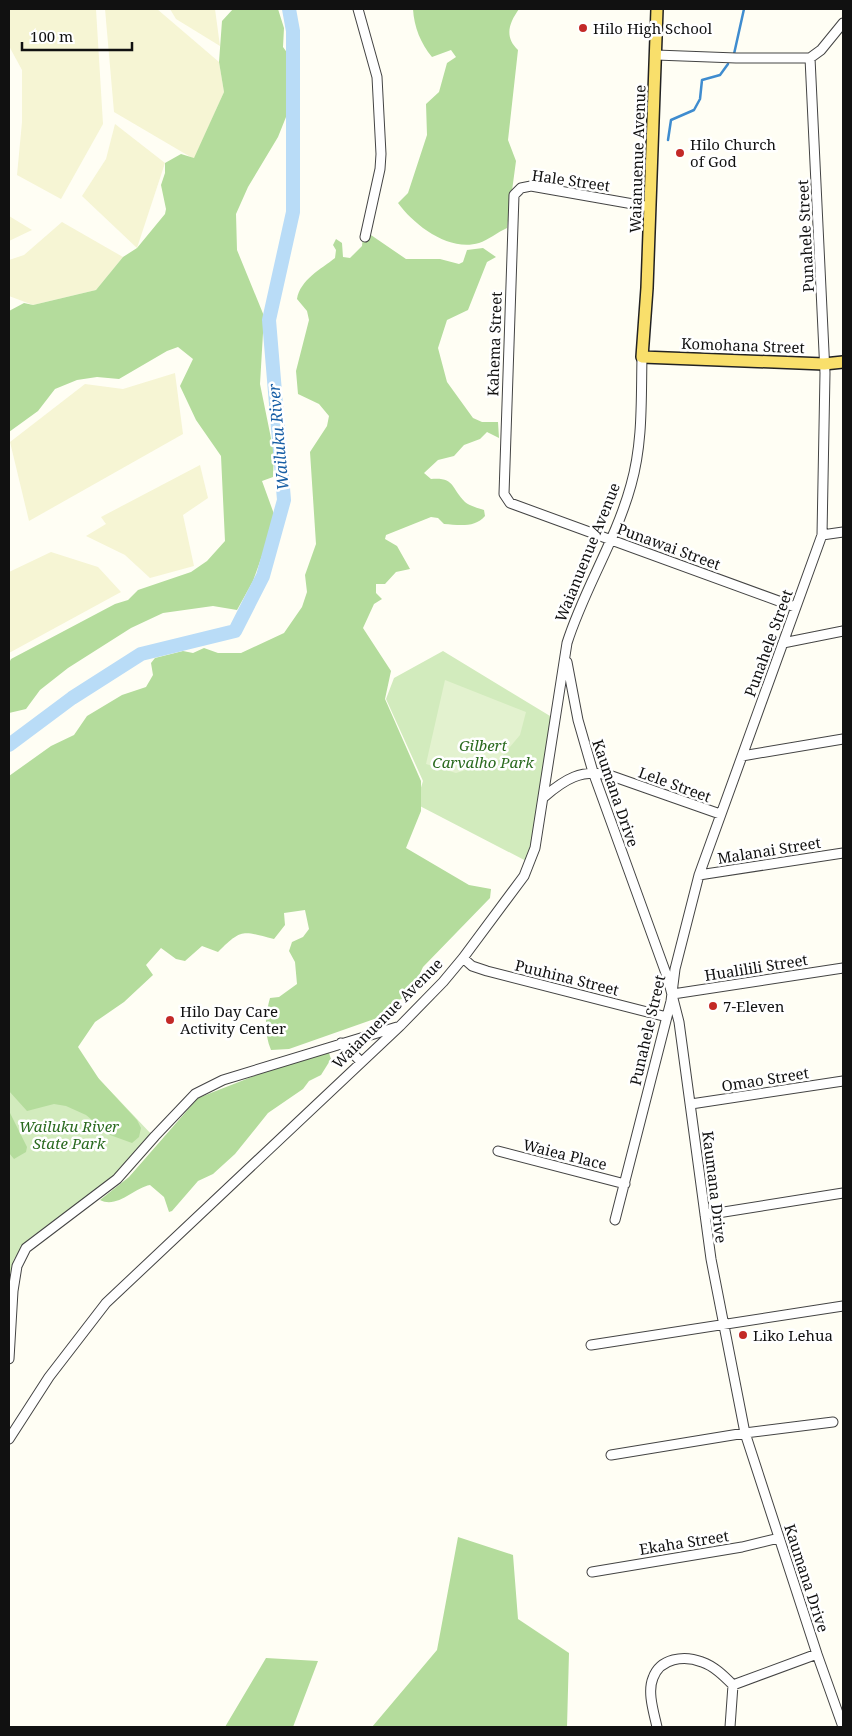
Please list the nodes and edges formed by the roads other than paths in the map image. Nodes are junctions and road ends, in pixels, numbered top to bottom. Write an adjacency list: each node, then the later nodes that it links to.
1 (358, 9): 8 (street)
2 (657, 9): 4 (main road, Waianuenue Avenue)
3 (843, 23): 5 (street)
4 (656, 55): 5 (street); 7 (main road, Waianuenue Avenue)
5 (810, 58): 11 (street, Punahele Street)
6 (518, 190): 7 (street, Hale Street); 12 (street, Kahema Street)
7 (650, 207): 9 (main road, Waianuenue Avenue)
8 (365, 237)
9 (642, 357): 11 (main road, Komohana Street); 15 (street, Waianuenue Avenue)
10 (843, 362): 11 (main road, Komohana Street)
11 (824, 364): 14 (street, Punahele Street)
12 (506, 499): 15 (street, Punawai Street)
13 (843, 532): 14 (street)
14 (822, 535): 16 (street, Punahele Street)
15 (610, 539): 16 (street, Punawai Street); 19 (street, Waianuenue Avenue)
16 (795, 607): 18 (street, Punahele Street)
17 (843, 632): 18 (street)
18 (783, 643): 21 (street, Punahele Street)
19 (567, 650): 22 (street, Kaumana Drive); 23 (street, Waianuenue Avenue)
20 (843, 738): 21 (street)
21 (742, 756): 24 (street, Punahele Street)
22 (593, 772): 23 (street); 24 (street, Lele Street); 29 (street, Kaumana Drive)
23 (544, 797): 28 (street, Waianuenue Avenue)
24 (720, 814): 26 (street, Punahele Street)
25 (843, 853): 26 (street, Malanai Street)
26 (699, 875): 27 (street, Punahele Street)
27 (682, 939): 29 (street); 31 (street, Punahele Street)
28 (463, 958): 32 (street, Puuhina Street); 33 (street, Waianuenue Avenue)
29 (661, 960): 31 (street, Kaumana Drive)
30 (843, 968): 31 (street, Hualilili Street)
31 (673, 994): 32 (street, Punahele Street); 37 (street, Kaumana Drive)
32 (667, 1017): 39 (street, Punahele Street)
33 (400, 1026): 34 (street); 35 (street, Waianuenue Avenue)
34 (341, 1043): 35 (street); 46 (street)
35 (360, 1061): 48 (street, Waianuenue Avenue)
36 (843, 1081): 37 (street, Omao Street)
37 (692, 1104): 41 (street, Kaumana Drive)
38 (498, 1151): 39 (street, Waiea Place)
39 (625, 1184): 42 (street, Punahele Street)
40 (843, 1193): 41 (street)
41 (705, 1215): 44 (street, Kaumana Drive)
42 (616, 1220)
43 (843, 1306): 44 (street)
44 (723, 1325): 45 (street); 49 (street, Kaumana Drive)
45 (590, 1345)
46 (9, 1359)
47 (833, 1422): 49 (street)
48 (10, 1433)
49 (746, 1433): 50 (street); 51 (street, Kaumana Drive)
50 (611, 1455)
51 (779, 1538): 52 (street, Ekaha Street); 53 (street, Kaumana Drive)
52 (592, 1572)
53 (816, 1654): 54 (street); 57 (street, Kaumana Drive)
54 (733, 1685): 55 (street); 56 (street)
55 (657, 1727)
56 (730, 1727)
57 (843, 1727)

